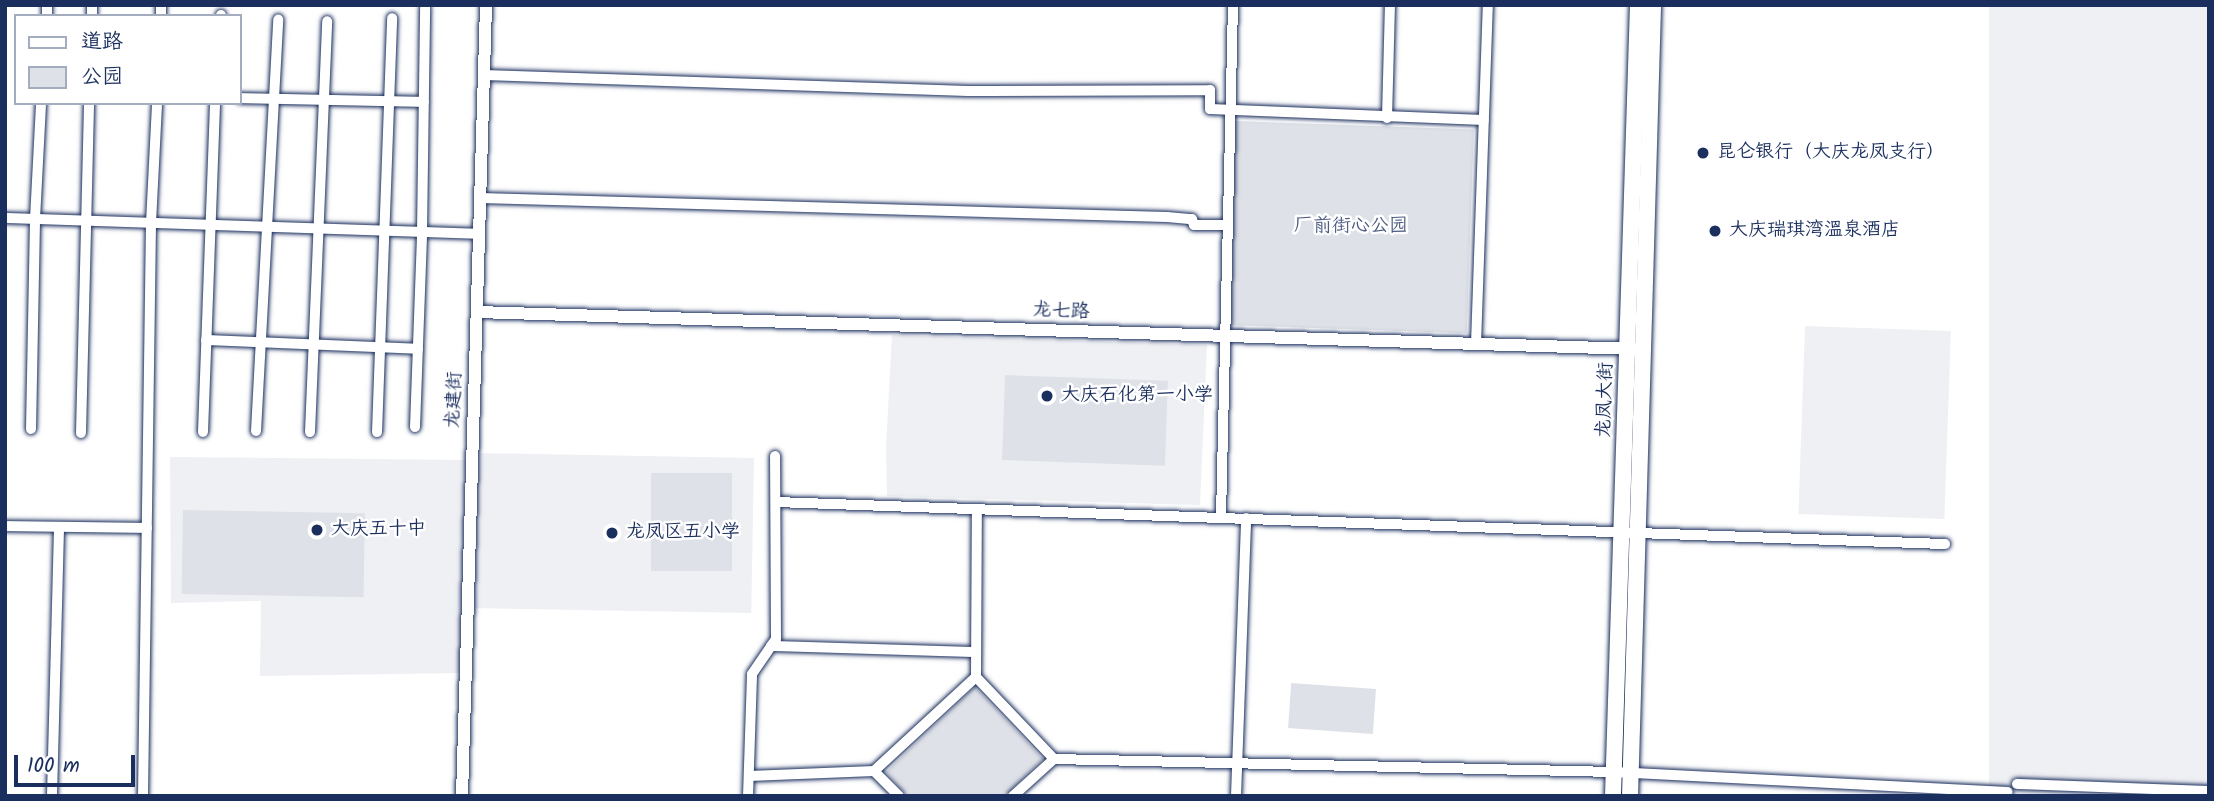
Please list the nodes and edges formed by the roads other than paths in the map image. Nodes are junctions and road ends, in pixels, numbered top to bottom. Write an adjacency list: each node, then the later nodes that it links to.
1 (486, 5): 11 (street, 龙建街)
2 (1233, 5): 21 (street)
3 (1390, 5): 22 (street)
4 (1488, 5): 23 (street)
5 (1638, 5): 44 (main road, 龙凤大街)
6 (1653, 5): 44 (main road, 龙凤大街)
7 (425, 8): 16 (street)
8 (391, 18): 15 (street)
9 (278, 20): 13 (street)
10 (327, 21): 14 (street)
11 (484, 75): 21 (street); 24 (street, 龙建街)
12 (242, 98): 13 (street)
13 (274, 99): 14 (street); 31 (street)
14 (323, 100): 15 (street); 32 (street)
15 (389, 102): 16 (street); 33 (street)
16 (424, 102): 34 (street)
17 (41, 105): 26 (street)
18 (89, 105): 27 (street)
19 (157, 105): 28 (street)
20 (215, 105): 29 (street)
21 (1230, 109): 22 (street); 30 (street)
22 (1387, 118): 23 (street)
23 (1484, 120): 41 (street)
24 (481, 198): 30 (street); 35 (street, 龙建街)
25 (5, 218): 26 (street)
26 (35, 219): 27 (street); 46 (street)
27 (86, 221): 28 (street); 51 (street)
28 (151, 223): 29 (street); 59 (street)
29 (211, 225): 31 (street); 38 (street)
30 (1226, 225): 37 (street)
31 (267, 227): 32 (street); 39 (street)
32 (320, 229): 33 (street); 40 (street)
33 (386, 231): 34 (street); 42 (street)
34 (422, 232): 35 (street); 43 (street)
35 (479, 234): 36 (street, 龙建街)
36 (477, 312): 37 (street, 龙七路); 75 (street, 龙建街)
37 (1223, 336): 41 (street, 龙七路); 55 (street)
38 (206, 340): 39 (street); 48 (street)
39 (259, 342): 40 (street); 47 (street)
40 (315, 344): 42 (street); 49 (street)
41 (1476, 344): 44 (street, 龙七路)
42 (380, 347): 43 (street); 50 (street)
43 (418, 349): 45 (street)
44 (1637, 349): 60 (main road, 龙凤大街)
45 (415, 427)
46 (31, 429)
47 (256, 431)
48 (203, 432)
49 (310, 432)
50 (377, 432)
51 (81, 433)
52 (775, 456): 53 (street)
53 (776, 502): 54 (street); 62 (street)
54 (977, 509): 55 (street); 63 (street)
55 (1221, 517): 56 (street)
56 (1246, 518): 60 (street); 66 (street)
57 (5, 526): 58 (street)
58 (59, 527): 59 (street); 73 (street)
59 (147, 528): 74 (street)
60 (1631, 531): 61 (street); 68 (main road, 龙凤大街)
61 (1945, 544)
62 (771, 646): 63 (street); 69 (street)
63 (976, 652): 64 (street)
64 (976, 677): 65 (street); 67 (street)
65 (1054, 759): 66 (street); 78 (street)
66 (1237, 764): 68 (street); 79 (street)
67 (874, 771): 69 (street); 77 (street)
68 (1622, 773): 72 (street); 80 (main road, 龙凤大街); 81 (main road, 龙凤大街)
69 (749, 776): 76 (street)
70 (2017, 784): 71 (street)
71 (2209, 791)
72 (2007, 792)
73 (52, 796)
74 (143, 796)
75 (461, 796)
76 (748, 796)
77 (899, 796)
78 (1013, 796)
79 (1236, 796)
80 (1613, 796)
81 (1630, 796)

